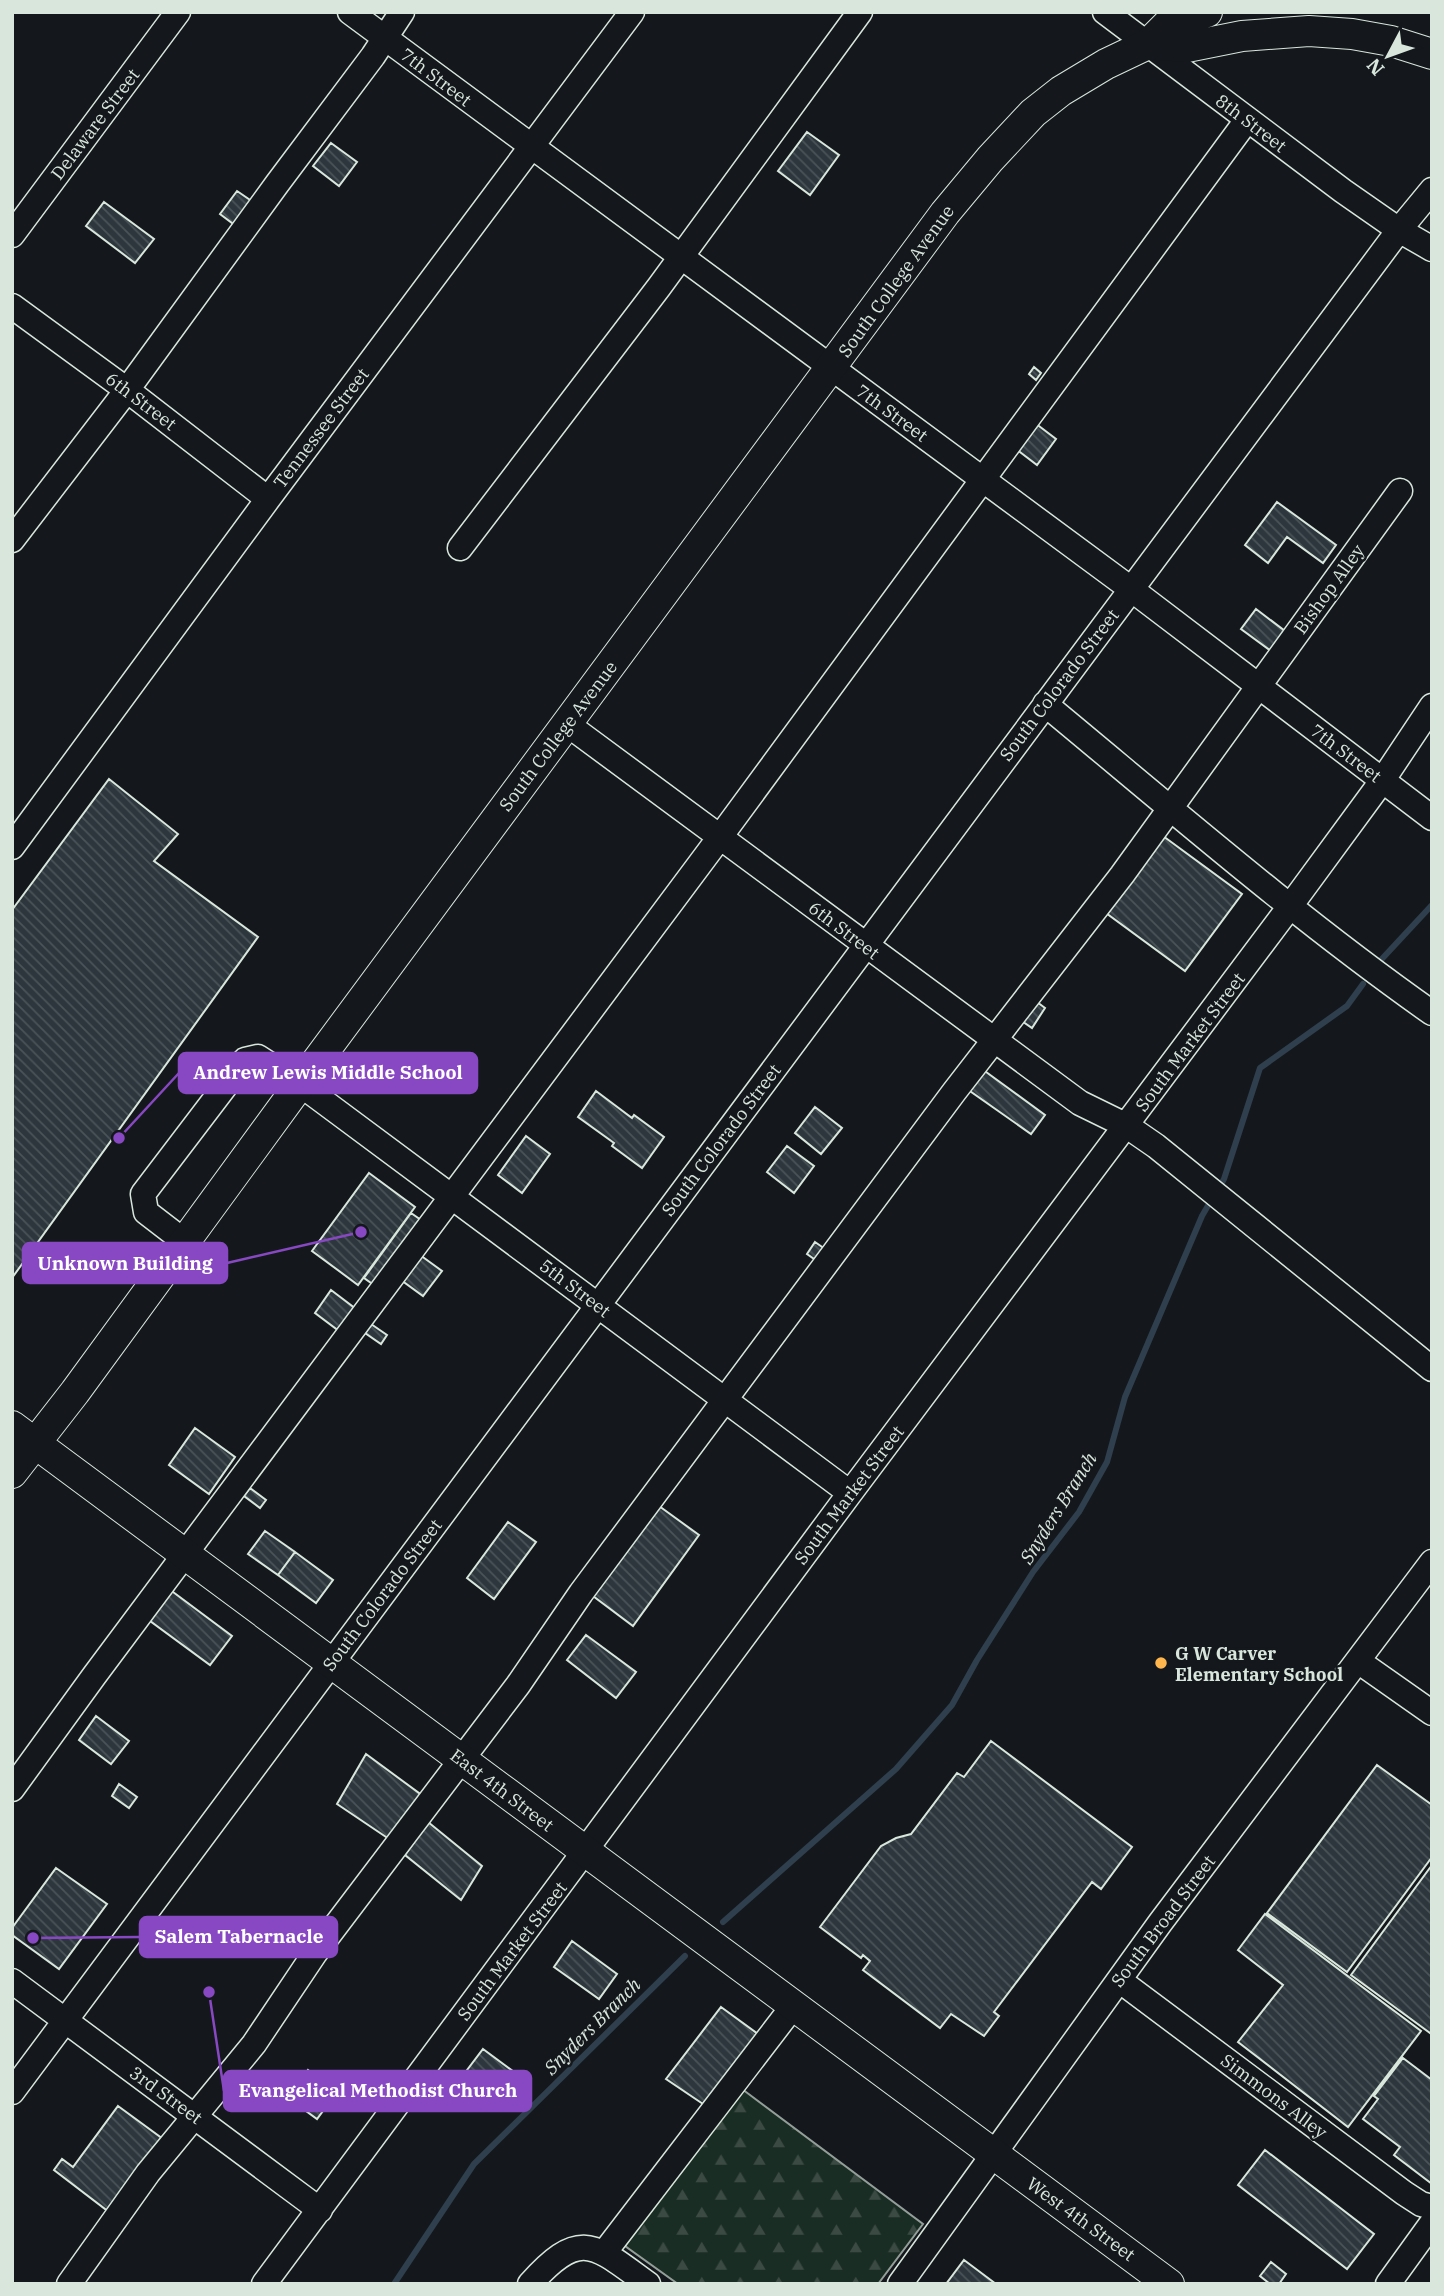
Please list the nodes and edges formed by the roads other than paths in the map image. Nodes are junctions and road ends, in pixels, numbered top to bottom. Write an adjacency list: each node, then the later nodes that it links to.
1 (178, 12): 15 (street, Delaware Street)
2 (350, 12): 8 (street, 7th Street)
3 (402, 12): 8 (street)
4 (632, 12): 12 (street, Tennessee Street)
5 (860, 12): 17 (street)
6 (1105, 12): 9 (street, 8th Street)
7 (1207, 12): 9 (main road)
8 (385, 39): 12 (street, 7th Street); 20 (street)
9 (1148, 44): 10 (main road); 11 (street, 8th Street); 19 (main road, South College Avenue)
10 (1430, 55)
11 (1247, 121): 14 (street, 8th Street); 21 (street)
12 (531, 147): 17 (street, 7th Street); 23 (street, Tennessee Street)
13 (1432, 190): 14 (street, South Colorado Street)
14 (1399, 230): 16 (street, 8th Street); 26 (street, South Colorado Street)
15 (12, 235)
16 (1432, 249)
17 (680, 257): 19 (street, 7th Street); 25 (street)
18 (12, 306): 20 (street, 6th Street)
19 (832, 369): 21 (street, 7th Street); 30 (main road, South College Avenue)
20 (127, 390): 23 (street, 6th Street); 24 (street)
21 (984, 480): 26 (street, 7th Street); 34 (street)
22 (1400, 491): 27 (street, Bishop Alley)
23 (268, 499): 35 (street, Tennessee Street)
24 (12, 540)
25 (460, 548)
26 (1130, 589): 27 (street, 7th Street); 28 (street, South Colorado Street)
27 (1258, 687): 31 (street, 7th Street); 32 (street, Bishop Alley)
28 (1045, 704): 32 (street); 37 (street, South Colorado Street)
29 (1432, 705): 31 (street, South Market Street)
30 (567, 724): 34 (street, 6th Street); 40 (main road, South College Avenue)
31 (1382, 781): 33 (street, 7th Street); 36 (street, South Market Street)
32 (1171, 807): 36 (street); 39 (street, Bishop Alley)
33 (1432, 818)
34 (720, 837): 37 (street, 6th Street); 42 (street)
35 (12, 846)
36 (1291, 905): 38 (street); 41 (street, South Market Street)
37 (866, 946): 39 (street, 6th Street); 44 (street, South Colorado Street)
38 (1432, 1013)
39 (994, 1040): 41 (street, 6th Street); 46 (street, Bishop Alley)
40 (300, 1084): 42 (street, 5th Street); 43 (main road, South College Avenue); 43 (street, 5th Street)
41 (1127, 1126): 45 (street, 6th Street); 49 (street, South Market Street)
42 (452, 1196): 44 (street, 5th Street); 50 (street)
43 (185, 1242): 47 (main road, South College Avenue)
44 (598, 1306): 46 (street, 5th Street); 53 (street, South Colorado Street)
45 (1432, 1369)
46 (725, 1400): 49 (street, 5th Street); 55 (street, Bishop Alley)
47 (24, 1434): 48 (main road, South College Avenue); 50 (main road, East 4th Street)
48 (12, 1474)
49 (850, 1493): 57 (street, South Market Street)
50 (185, 1554): 53 (main road, East 4th Street); 56 (street)
51 (1432, 1562): 52 (street, South Broad Street)
52 (1358, 1661): 54 (street); 58 (street, South Broad Street)
53 (332, 1664): 55 (main road, East 4th Street); 61 (street, South Colorado Street)
54 (1432, 1713)
55 (462, 1759): 57 (main road, East 4th Street); 63 (street, Bishop Alley)
56 (12, 1789)
57 (585, 1852): 60 (main road, East 4th Street); 66 (street, South Market Street)
58 (1119, 1980): 64 (street, South Broad Street); 65 (street, Simmons Alley)
59 (12, 1981): 61 (street, 3rd Street)
60 (793, 2005): 64 (main road, East 4th Street); 68 (street)
61 (65, 2021): 62 (street, South Colorado Street); 63 (street, 3rd Street)
62 (12, 2092)
63 (196, 2116): 66 (street, 3rd Street); 69 (street, Bishop Alley)
64 (993, 2154): 73 (street, South Broad Street); 74 (main road, West 4th Street)
65 (1432, 2207)
66 (320, 2210): 70 (street, South Market Street)
67 (1432, 2223): 75 (street)
68 (604, 2253): 71 (street); 72 (street)
69 (69, 2284)
70 (264, 2284)
71 (530, 2284)
72 (648, 2284)
73 (900, 2284)
74 (1169, 2284)
75 (1388, 2284)

